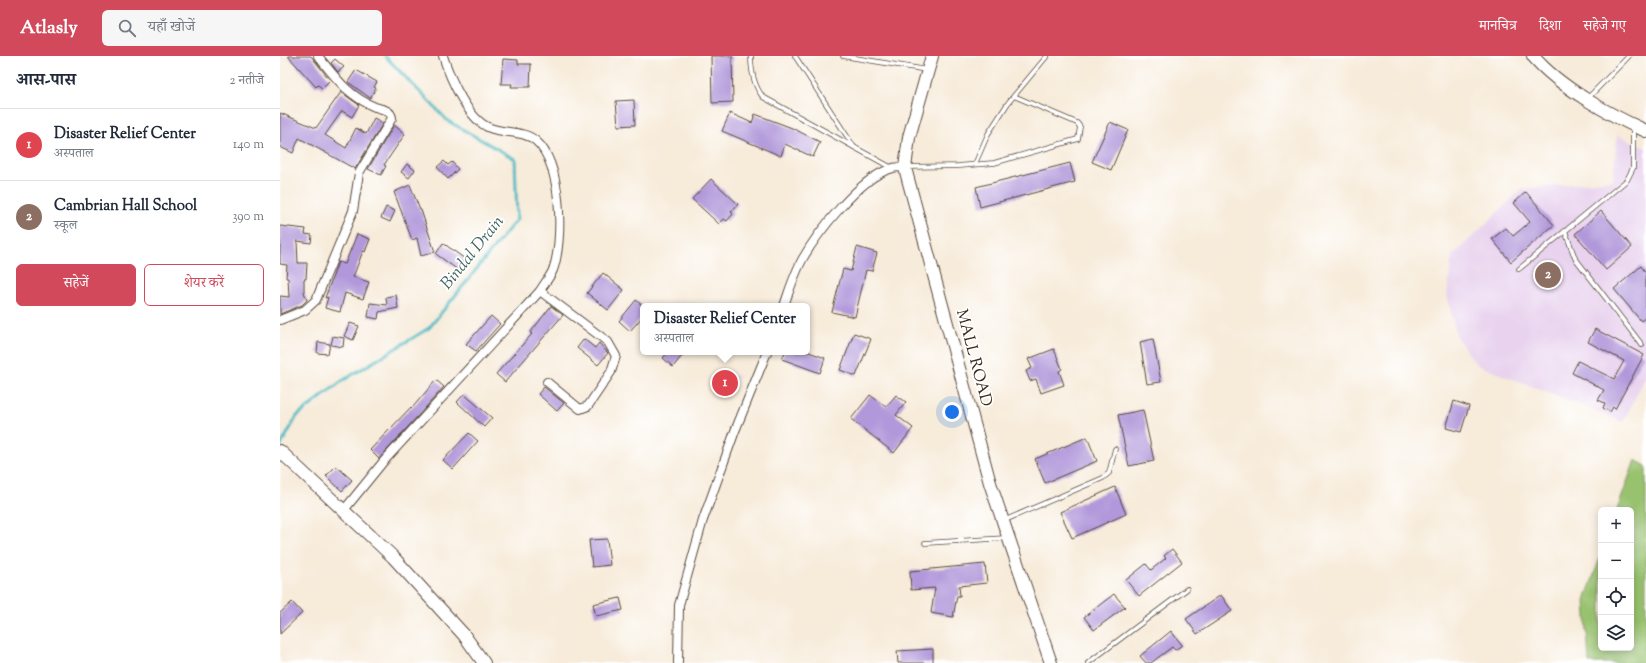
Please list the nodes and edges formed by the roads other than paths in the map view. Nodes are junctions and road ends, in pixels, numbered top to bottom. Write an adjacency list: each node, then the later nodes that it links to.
1 (318, 56): 23 (street)
2 (444, 56): 21 (street)
3 (751, 56): 15 (lane)
4 (795, 56): 15 (lane)
5 (842, 56): 10 (lane)
6 (932, 56): 10 (street, MALL ROAD)
7 (1047, 56): 11 (lane)
8 (1534, 56): 12 (street)
9 (1629, 56): 12 (lane)
10 (928, 70): 18 (street, MALL ROAD)
11 (1014, 96): 16 (lane); 16 (lane)
12 (1587, 99): 13 (street)
13 (1633, 126): 14 (street); 19 (lane)
14 (1646, 131)
15 (854, 147): 17 (lane)
16 (975, 164): 18 (lane)
17 (892, 168): 18 (street); 22 (street)
18 (905, 168): 30 (street, MALL ROAD)
19 (1565, 231): 20 (lane); 24 (lane)
20 (1518, 269)
21 (540, 291): 26 (street); 29 (street)
22 (785, 303)
23 (280, 320)
24 (1642, 345)
25 (766, 355): 35 (street)
26 (547, 382)
27 (1115, 449): 30 (lane)
28 (280, 451): 29 (street)
29 (344, 510): 34 (street)
30 (1003, 521): 31 (street, MALL ROAD)
31 (1009, 538): 32 (lane); 36 (street, MALL ROAD)
32 (925, 543)
33 (1187, 590): 37 (lane)
34 (484, 663)
35 (678, 663)
36 (1051, 663)
37 (1088, 663)

